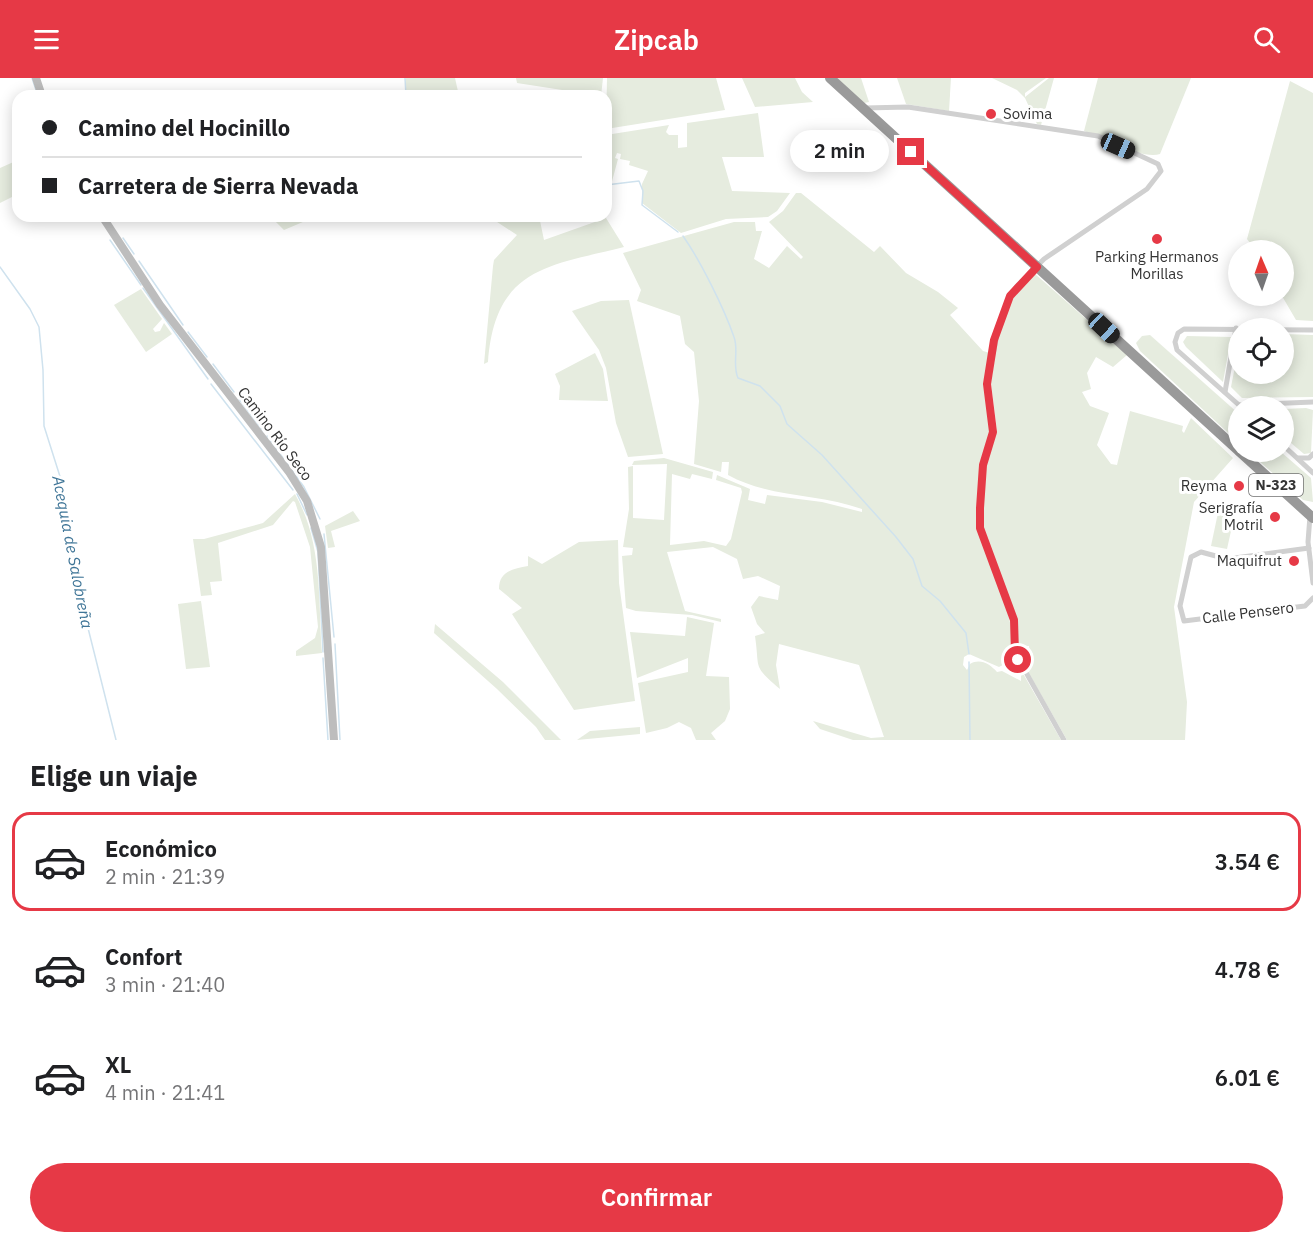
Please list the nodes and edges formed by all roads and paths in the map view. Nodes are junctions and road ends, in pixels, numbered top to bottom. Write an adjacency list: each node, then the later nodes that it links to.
1 (830, 78): 2 (highway, N-323)
2 (863, 108): 4 (highway, N-323); 4 (street)
3 (106, 222): 23 (street, Camino Río Seco)
4 (1037, 267): 13 (highway, N-323); 24 (street)
5 (1228, 328): 9 (street)
6 (1294, 330): 7 (street)
7 (1313, 330)
8 (1228, 375): 9 (street)
9 (1225, 392): 10 (street)
10 (1229, 396)
11 (1313, 402): 12 (street)
12 (1294, 403)
13 (1228, 440)
14 (1313, 454): 16 (street)
15 (1294, 455): 16 (street)
16 (1298, 458): 18 (street)
17 (1252, 462): 19 (highway, N-323)
18 (1313, 473)
19 (1312, 516): 20 (street)
20 (1309, 548): 21 (street); 22 (street, Calle Pensero)
21 (1313, 583)
22 (1312, 600)
23 (334, 740)
24 (1064, 740)

